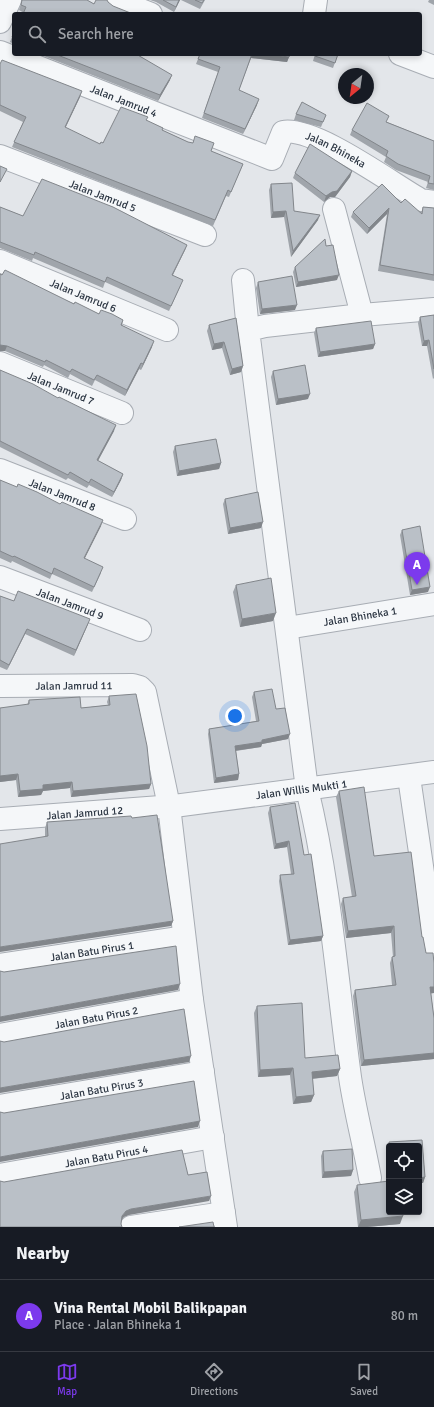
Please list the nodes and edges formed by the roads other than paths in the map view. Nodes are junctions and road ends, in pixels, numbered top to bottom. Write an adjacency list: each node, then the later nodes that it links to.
1 (10, 0): 6 (street)
2 (116, 0): 4 (street)
3 (316, 0): 5 (street)
4 (146, 12)
5 (314, 12)
6 (0, 22)
7 (0, 52): 10 (street, Jalan Jamrud 4)
8 (405, 56): 9 (street)
9 (434, 68)
10 (248, 150): 12 (street, Jalan Bhineka)
11 (0, 156): 14 (street, Jalan Jamrud 5)
12 (434, 202)
13 (334, 209): 18 (street)
14 (205, 235)
15 (0, 261): 19 (street, Jalan Jamrud 6)
16 (244, 280): 20 (street)
17 (434, 309): 18 (street)
18 (362, 315): 20 (street)
19 (167, 330)
20 (248, 330): 27 (street)
21 (0, 363): 22 (street, Jalan Jamrud 7)
22 (122, 413)
23 (0, 470): 24 (street, Jalan Jamrud 8)
24 (125, 519)
25 (0, 576): 28 (street, Jalan Jamrud 9)
26 (434, 604): 27 (street, Jalan Bhineka 1)
27 (287, 628): 32 (street)
28 (140, 630)
29 (1, 686): 33 (street, Jalan Jamrud 11)
30 (434, 772): 31 (street, Jalan Willis Mukti 1)
31 (409, 777): 32 (street, Jalan Willis Mukti 1); 35 (street)
32 (307, 789): 33 (street, Jalan Willis Mukti 1); 45 (street)
33 (171, 806): 34 (street, Jalan Jamrud 12); 36 (street)
34 (0, 819)
35 (432, 921): 37 (street)
36 (184, 937): 38 (street, Jalan Batu Pirus 1); 39 (street)
37 (434, 948)
38 (0, 965)
39 (192, 1000): 40 (street, Jalan Batu Pirus 2); 41 (street)
40 (0, 1035)
41 (203, 1072): 42 (street, Jalan Batu Pirus 3); 43 (street)
42 (0, 1106)
43 (212, 1137): 44 (street, Jalan Batu Pirus 4); 46 (street)
44 (0, 1175)
45 (370, 1178)
46 (225, 1220): 47 (street)
47 (131, 1227)

